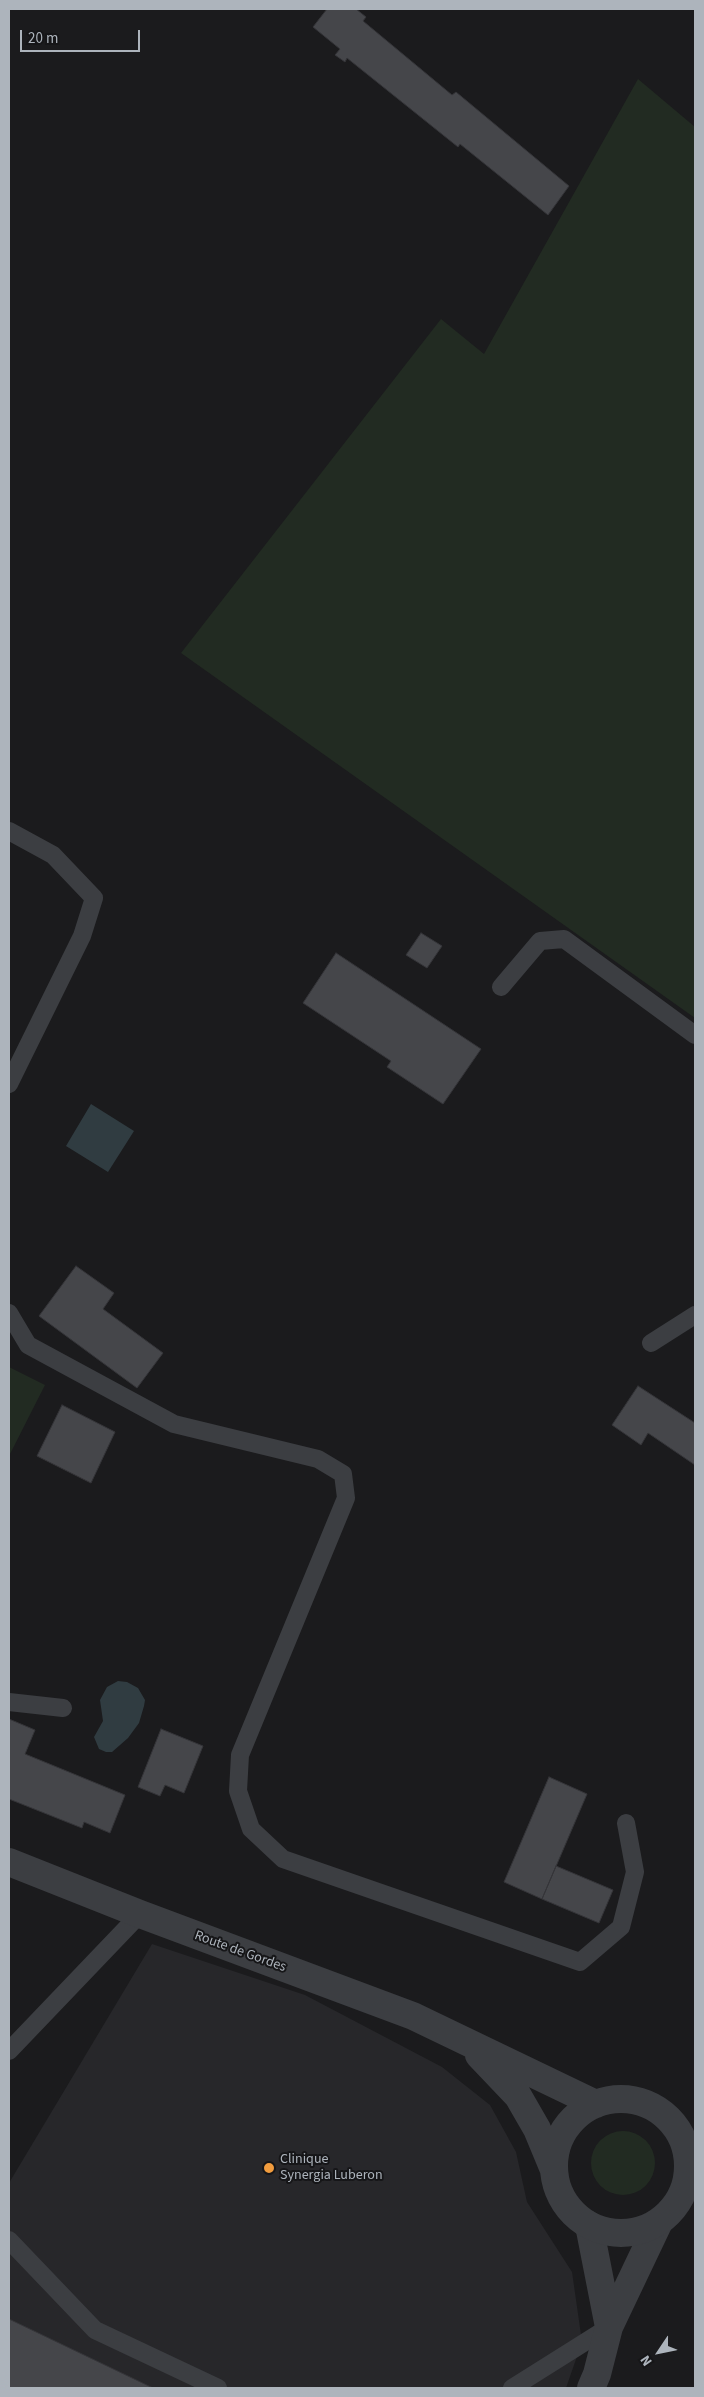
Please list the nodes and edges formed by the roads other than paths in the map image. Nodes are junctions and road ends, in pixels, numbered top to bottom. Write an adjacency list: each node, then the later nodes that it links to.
1 (9, 831): 4 (lane)
2 (501, 987): 3 (lane)
3 (695, 1035)
4 (9, 1084)
5 (9, 1313): 10 (lane)
6 (695, 1315): 7 (lane)
7 (651, 1343)
8 (9, 1702): 9 (lane)
9 (63, 1708)
10 (626, 1823)
11 (9, 1862): 12 (street, Route de Gordes)
12 (140, 1914): 13 (street, Route de Gordes); 14 (lane)
13 (470, 2045): 15 (street, Route de Gordes); 17 (street, Route de Gordes)
14 (9, 2050)
15 (596, 2104): 16 (street); 17 (street)
16 (683, 2125): 18 (street)
17 (554, 2170): 20 (street)
18 (687, 2196): 19 (street)
19 (659, 2222): 20 (street); 22 (street)
20 (589, 2225): 22 (street)
21 (9, 2240): 23 (lane)
22 (610, 2327): 24 (lane); 25 (street)
23 (218, 2388)
24 (512, 2388)
25 (591, 2388)

